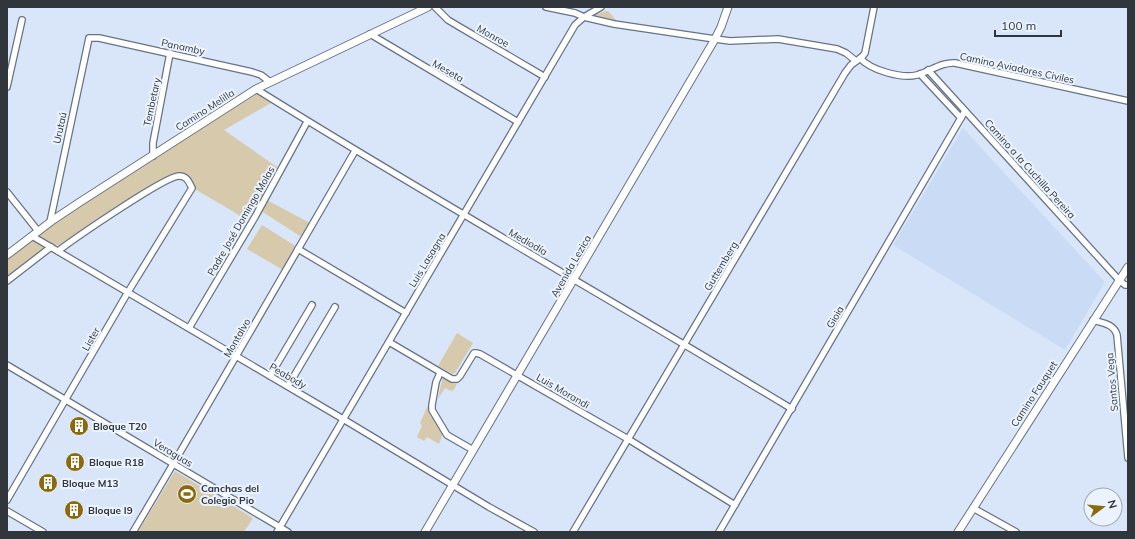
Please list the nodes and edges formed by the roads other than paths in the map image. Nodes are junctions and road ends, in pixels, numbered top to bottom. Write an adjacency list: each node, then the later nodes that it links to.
1 (428, 7): 9 (street, Camino Melilla)
2 (435, 7): 16 (street, Monroe)
3 (546, 7): 7 (street, Camino Aviadores Civiles)
4 (601, 7): 7 (street, Luis Lasagna)
5 (728, 7): 11 (street, Avenida Lezica)
6 (874, 7): 13 (street, Guttemberg)
7 (584, 17): 11 (street, Camino Aviadores Civiles); 16 (street, Luis Lasagna)
8 (22, 20): 18 (street)
9 (370, 34): 17 (street, Camino Melilla); 24 (street, Meseta)
10 (89, 38): 12 (street, Panamby); 29 (street, Urutaú)
11 (715, 39): 13 (street, Camino Aviadores Civiles); 36 (street, Avenida Lezica)
12 (170, 53): 17 (street, Panamby); 26 (street, Tembetary)
13 (858, 59): 15 (street, Camino Aviadores Civiles); 47 (street, Guttemberg)
14 (928, 70): 15 (street, Camino Aviadores Civiles); 20 (street, Camino Aviadores Civiles); 21 (street, Camino a la Cuchilla Pereira)
15 (920, 74): 22 (street)
16 (545, 76): 24 (street, Luis Lasagna)
17 (270, 82): 19 (street, Camino Melilla)
18 (7, 88)
19 (256, 89): 23 (street, Mediodía); 26 (street, Camino Melilla)
20 (1128, 101)
21 (965, 111): 22 (street, Gioia); 37 (street, Camino a la Cuchilla Pereira)
22 (961, 118): 55 (street, Gioia)
23 (307, 122): 25 (street, Mediodía); 45 (street, Padre José Domingo Molas)
24 (518, 122): 28 (street, Luis Lasagna)
25 (355, 151): 28 (street, Mediodía); 32 (street, Montalvo)
26 (153, 156): 29 (street, Camino Melilla)
27 (7, 192): 30 (street)
28 (464, 215): 36 (street, Mediodía); 43 (street, Luis Lasagna)
29 (50, 222): 30 (street, Camino Melilla)
30 (35, 234): 31 (street, Peabody); 34 (street, Camino Melilla)
31 (52, 247): 33 (street, Peabody); 38 (street)
32 (298, 250): 43 (street); 48 (street, Montalvo)
33 (58, 251): 40 (street, Peabody); 40 (street, Lister)
34 (7, 254)
35 (1128, 266): 37 (street, Camino Fauquet)
36 (575, 279): 47 (street, Mediodía); 52 (street, Avenida Lezica)
37 (1119, 280): 39 (street, Camino a la Cuchilla Pereira); 44 (street, Camino Fauquet)
38 (7, 281)
39 (1128, 285)
40 (128, 292): 45 (street, Peabody); 54 (street, Lister)
41 (312, 305): 51 (street)
42 (335, 307): 53 (street)
43 (406, 313): 46 (street, Luis Lasagna)
44 (1093, 320): 59 (street, Santos Vega); 64 (street, Camino Fauquet)
45 (189, 328): 48 (street, Peabody)
46 (389, 342): 50 (street, Luis Morandi); 56 (street, Luis Lasagna)
47 (685, 344): 55 (street, Mediodía); 57 (street, Guttemberg)
48 (237, 356): 51 (street, Peabody); 60 (street, Montalvo)
49 (7, 366): 54 (street, Veraguas)
50 (440, 373): 52 (street, Luis Morandi); 58 (street)
51 (270, 376): 53 (street, Peabody)
52 (518, 376): 57 (street, Luis Morandi); 58 (street, Avenida Lezica)
53 (288, 386): 56 (street, Peabody)
54 (66, 401): 60 (street, Veraguas); 62 (street, Lister)
55 (792, 409): 63 (street, Gioia)
56 (343, 419): 61 (street, Peabody); 66 (street, Luis Lasagna)
57 (628, 439): 63 (street, Luis Morandi); 72 (street, Guttemberg)
58 (473, 450): 61 (street, Avenida Lezica)
59 (1128, 458)
60 (174, 464): 66 (street, Veraguas); 68 (street, Montalvo)
61 (453, 484): 70 (street, Avenida Lezica); 71 (street, Peabody)
62 (7, 500)
63 (735, 505): 73 (street, Gioia)
64 (973, 508): 74 (street, Camino Fauquet); 75 (street)
65 (7, 511): 67 (street)
66 (278, 529): 69 (street, Veraguas)
67 (43, 532)
68 (133, 532)
69 (288, 532)
70 (425, 532)
71 (534, 532)
72 (573, 532)
73 (719, 532)
74 (958, 532)
75 (1016, 532)

